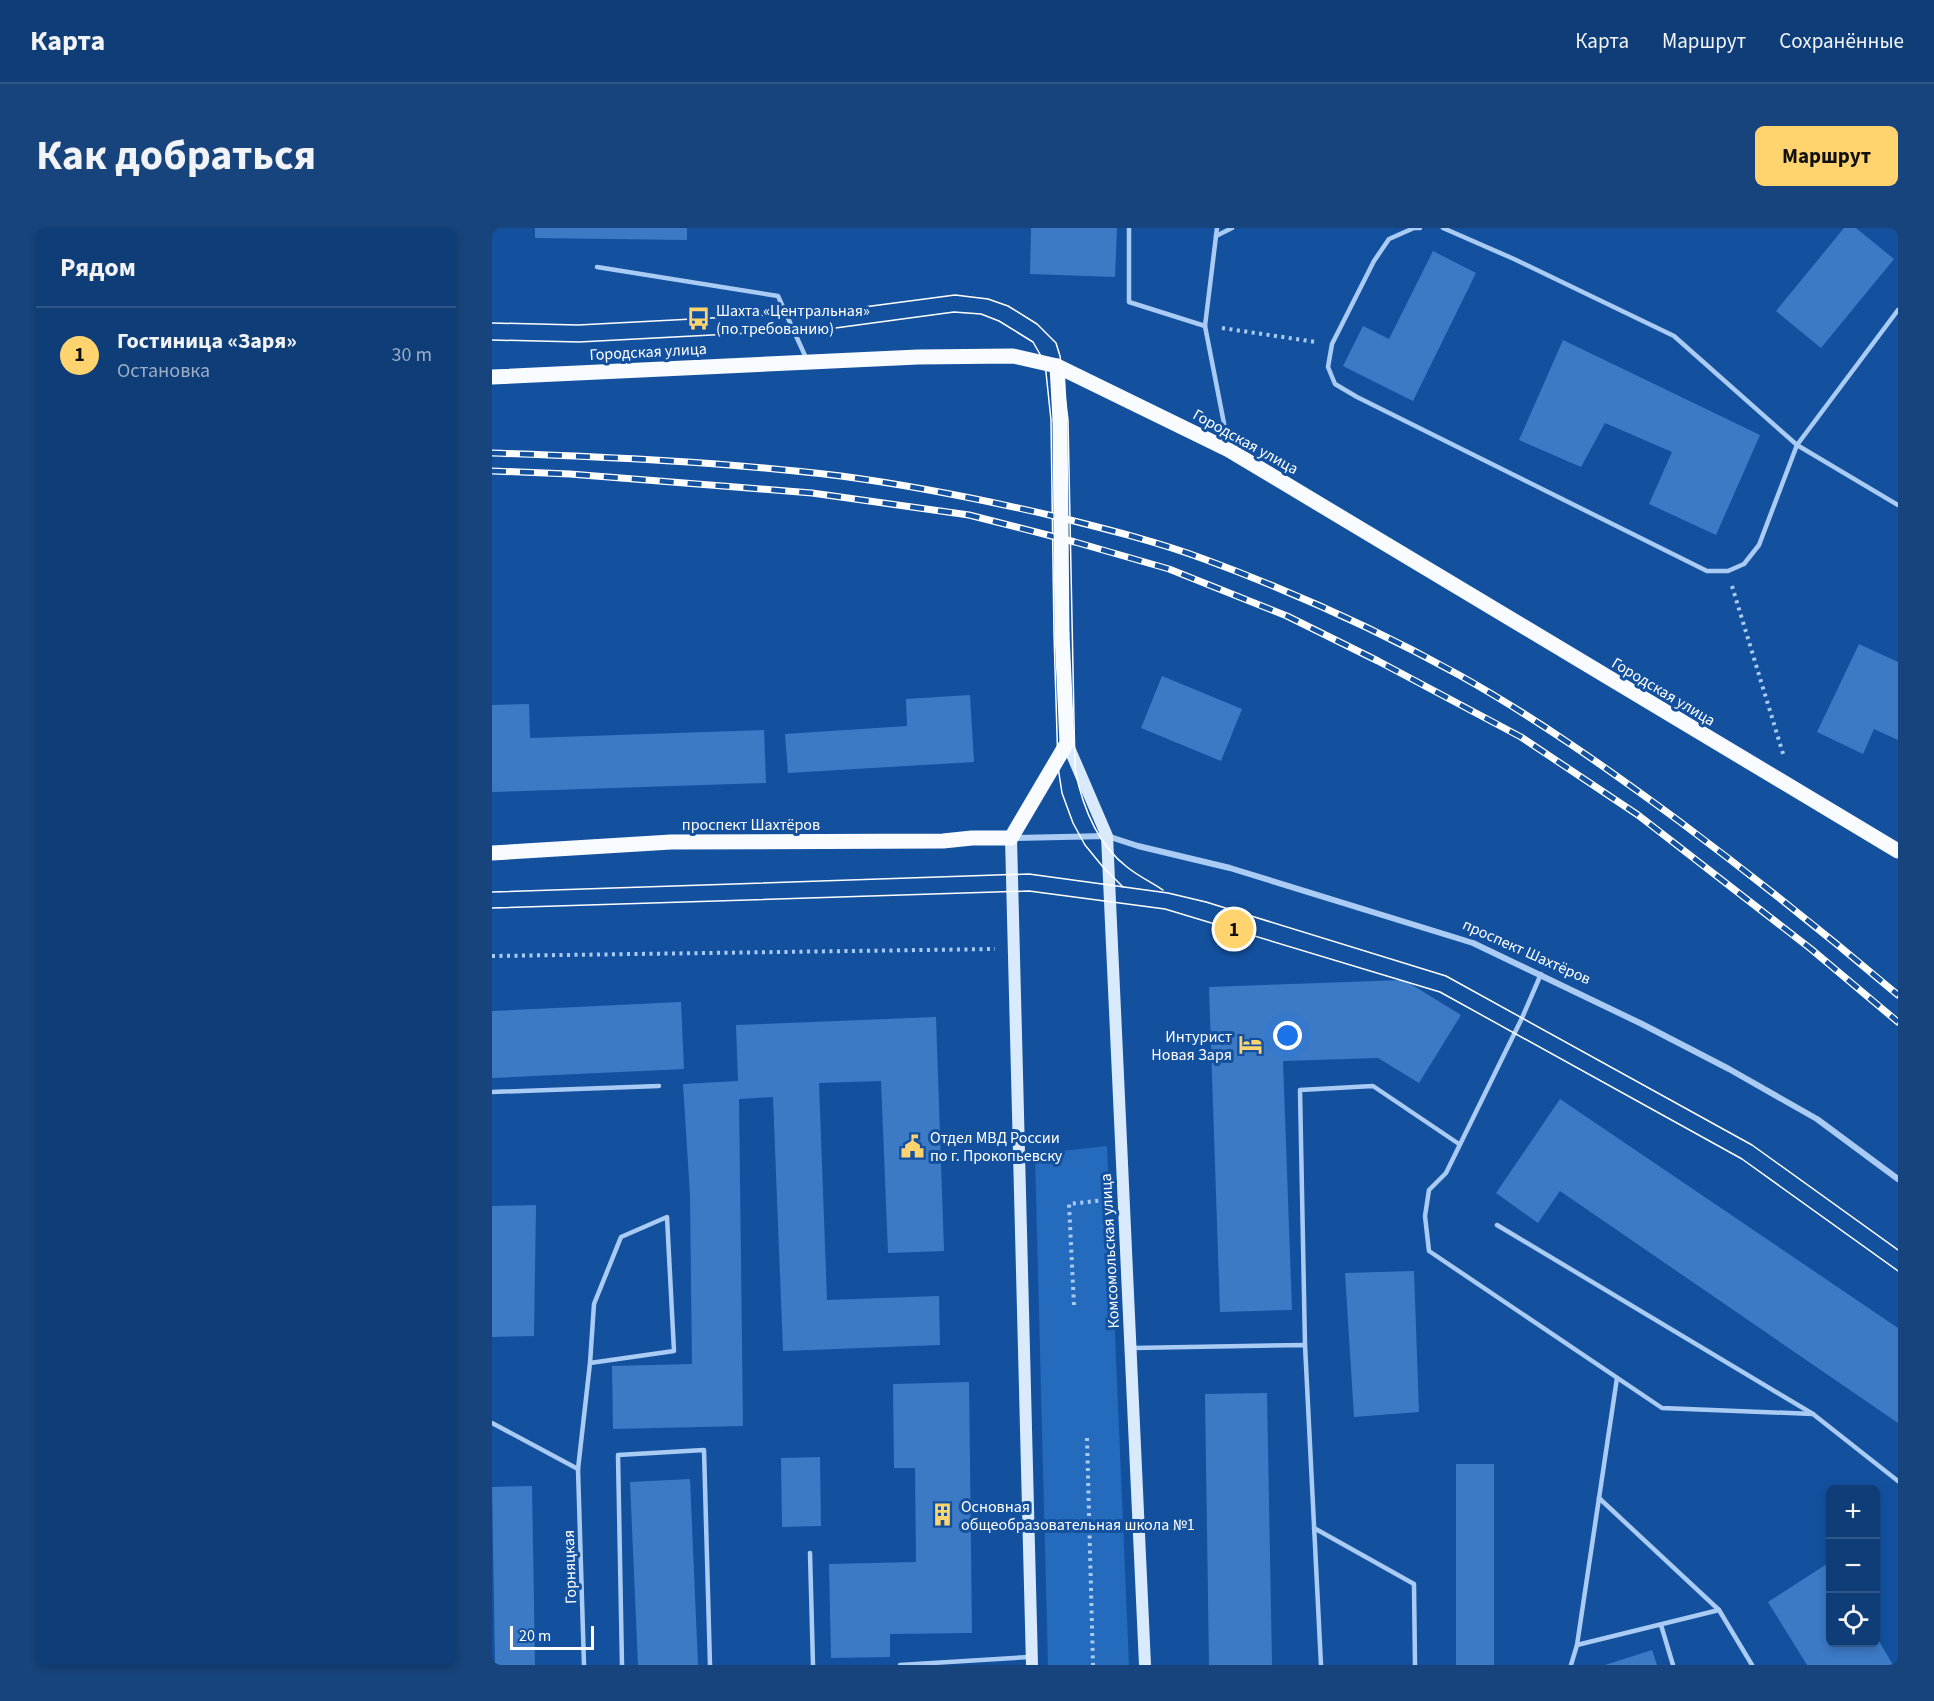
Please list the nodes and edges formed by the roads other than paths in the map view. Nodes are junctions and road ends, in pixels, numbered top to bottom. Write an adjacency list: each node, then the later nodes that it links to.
1 (1129, 228): 9 (lane)
2 (1217, 228): 6 (lane)
3 (1232, 228): 6 (lane)
4 (1420, 228): 13 (lane)
5 (1443, 228): 13 (lane)
6 (1216, 236): 9 (lane)
7 (597, 267): 10 (lane)
8 (1898, 310): 13 (lane)
9 (1204, 326): 14 (lane)
10 (809, 362): 11 (main road, Городская улица); 12 (main road, Городская улица)
11 (1057, 366): 14 (main road, Городская улица); 16 (main road, bridge)
12 (492, 377)
13 (1797, 445): 15 (lane)
14 (1229, 450): 19 (main road, Городская улица)
15 (1898, 505)
16 (1067, 743): 17 (main road); 18 (main road)
17 (1107, 836): 18 (street, проспект Шахтёров); 21 (street, проспект Шахтёров); 28 (main road, Комсомольская улица)
18 (1011, 838): 20 (main road, проспект Шахтёров); 41 (main road)
19 (1898, 851)
20 (492, 853)
21 (1541, 975): 24 (lane); 25 (street, проспект Шахтёров)
22 (659, 1086): 23 (lane)
23 (492, 1092)
24 (1459, 1144): 27 (lane); 30 (lane)
25 (1898, 1179)
26 (1497, 1225): 31 (lane)
27 (1305, 1346): 28 (lane); 36 (lane)
28 (1130, 1348): 47 (main road, Комсомольская улица)
29 (590, 1363): 29 (lane, Горняцкая); 33 (lane, Горняцкая)
30 (1617, 1378): 31 (lane); 35 (lane)
31 (1813, 1414): 34 (lane)
32 (492, 1423): 33 (lane)
33 (578, 1469): 42 (lane, Горняцкая)
34 (1898, 1481)
35 (1599, 1498): 38 (lane); 40 (lane)
36 (1314, 1528): 48 (lane); 49 (lane)
37 (810, 1553): 45 (lane)
38 (1719, 1610): 39 (lane); 52 (lane)
39 (1661, 1625): 40 (lane); 51 (lane)
40 (1577, 1645): 50 (lane)
41 (1032, 1661): 46 (lane)
42 (584, 1665)
43 (622, 1665): 44 (lane)
44 (710, 1665)
45 (813, 1665)
46 (900, 1665)
47 (1144, 1665)
48 (1321, 1665)
49 (1415, 1665)
50 (1571, 1665)
51 (1673, 1665)
52 (1752, 1665)

